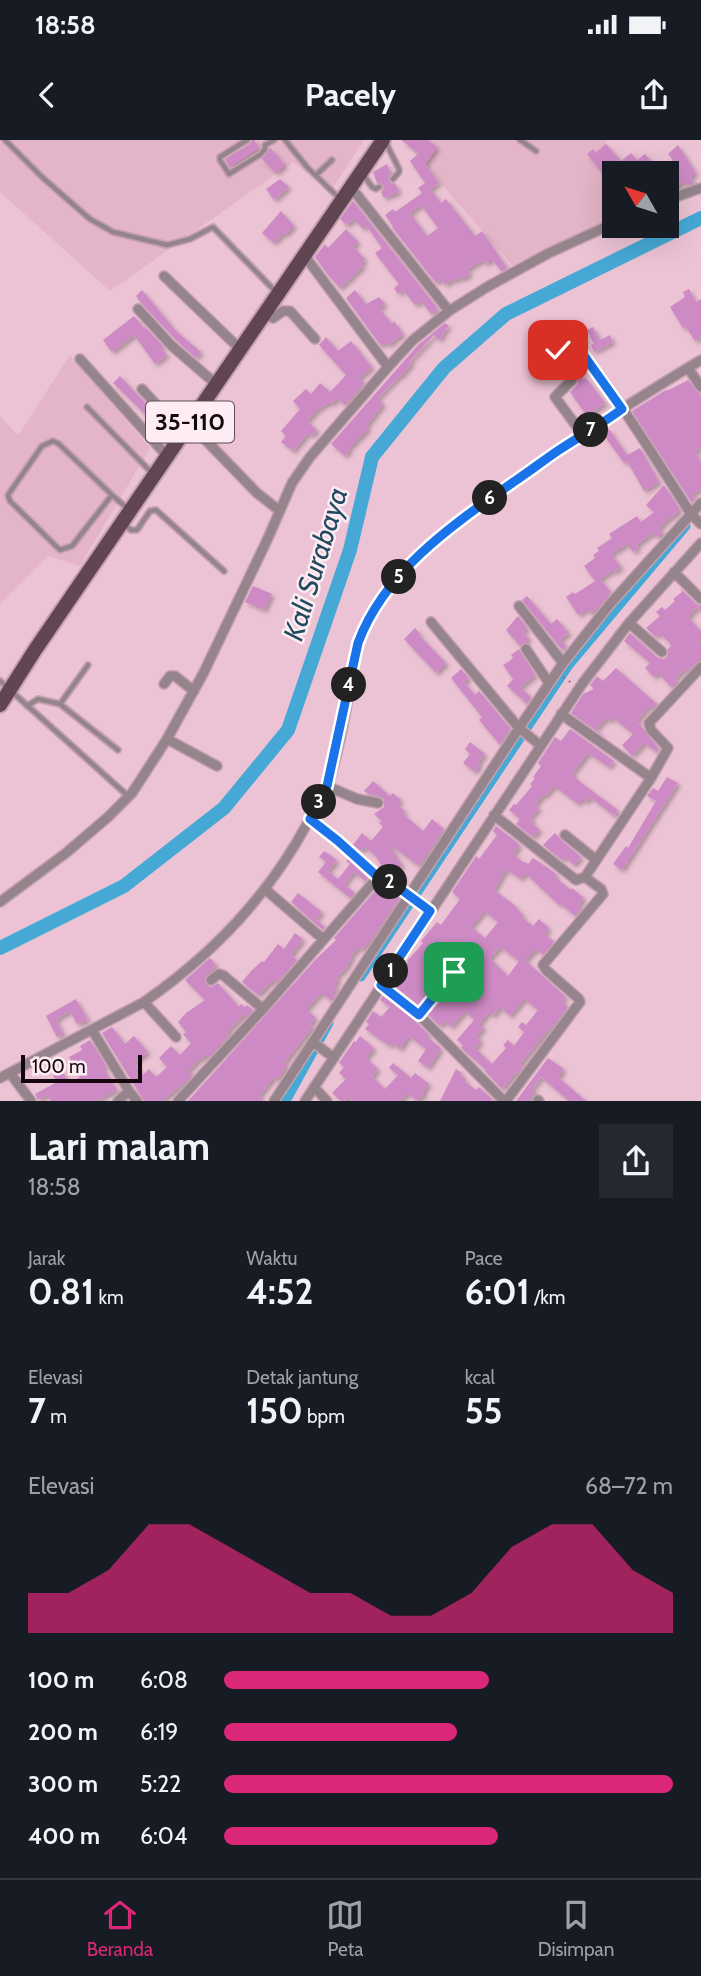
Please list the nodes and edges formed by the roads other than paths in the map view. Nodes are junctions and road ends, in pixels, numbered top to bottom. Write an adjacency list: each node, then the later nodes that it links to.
1 (5, 140): 21 (lane)
2 (247, 140): 7 (lane)
3 (274, 140): 7 (lane)
4 (285, 140): 11 (lane)
5 (383, 140): 10 (main road, 35-110); 12 (lane)
6 (520, 140): 8 (lane)
7 (263, 142)
8 (536, 151)
9 (332, 160): 11 (lane)
10 (361, 171): 13 (main road, 35-110); 14 (lane)
11 (316, 175): 17 (lane)
12 (393, 178)
13 (350, 186): 17 (main road, 35-110); 23 (street)
14 (379, 187)
15 (701, 188): 16 (street)
16 (679, 196)
17 (341, 200): 19 (main road, 35-110)
18 (602, 229): 23 (street)
19 (304, 255): 21 (main road, 35-110); 30 (street)
20 (164, 276): 26 (street)
21 (278, 294): 24 (main road, 35-110)
22 (138, 309): 33 (street)
23 (449, 311): 30 (street)
24 (264, 314): 25 (street); 26 (main road, 35-110)
25 (315, 339)
26 (240, 349): 33 (main road, 35-110)
27 (558, 350): 37 (street)
28 (80, 359): 40 (street)
29 (701, 360): 31 (street)
30 (388, 367): 44 (street)
31 (688, 368): 34 (street); 37 (street)
32 (572, 380): 39 (street)
33 (216, 384): 38 (main road, 35-110)
34 (701, 387)
35 (142, 389): 38 (street)
36 (87, 407): 41 (lane)
37 (622, 409): 39 (street); 45 (street)
38 (186, 428): 40 (main road, 35-110); 44 (street)
39 (583, 435): 73 (street)
40 (167, 456): 41 (main road, 35-110)
41 (154, 475): 46 (main road, 35-110)
42 (112, 495): 42 (lane); 46 (lane)
43 (701, 503): 45 (street)
44 (280, 511): 62 (street)
45 (692, 515): 47 (street); 57 (street)
46 (126, 517): 49 (lane); 63 (main road, 35-110)
47 (701, 524)
48 (701, 543): 50 (street)
49 (224, 571)
50 (674, 572): 51 (street); 54 (street)
51 (701, 599)
52 (519, 606): 57 (street)
53 (431, 621): 67 (street)
54 (629, 623): 56 (street); 66 (street)
55 (526, 649): 60 (street)
56 (662, 652)
57 (563, 663): 60 (street)
58 (88, 665): 64 (lane)
59 (701, 667): 72 (street)
60 (549, 683): 67 (street)
61 (164, 684): 62 (street)
62 (194, 691): 68 (street)
63 (3, 693): 65 (lane)
64 (60, 704): 65 (lane); 70 (lane)
65 (27, 706): 74 (lane)
66 (561, 714): 69 (street); 72 (street)
67 (520, 729): 69 (street); 83 (street)
68 (167, 739): 71 (street); 74 (street)
69 (538, 743): 76 (street)
70 (118, 750)
71 (217, 766)
72 (651, 778): 79 (street)
73 (327, 786): 75 (street); 77 (street)
74 (128, 796): 84 (street)
75 (378, 803)
76 (494, 815): 81 (street); 85 (street)
77 (310, 819): 80 (street); 82 (street)
78 (565, 835): 79 (street)
79 (596, 859): 81 (street)
80 (378, 877): 83 (street); 86 (street)
81 (585, 877): 108 (street)
82 (266, 890): 86 (street); 90 (street)
83 (410, 896): 85 (street); 95 (street)
84 (0, 902)
85 (428, 909): 89 (street)
86 (323, 939): 91 (street)
87 (446, 964): 92 (street)
88 (211, 980): 91 (street)
89 (381, 985): 92 (street); 96 (street)
90 (144, 1002): 93 (street); 94 (street)
91 (263, 1009): 104 (street)
92 (419, 1015): 108 (street)
93 (92, 1030): 97 (street); 100 (street)
94 (176, 1037)
95 (314, 1043): 96 (street); 105 (street)
96 (332, 1056): 99 (street)
97 (10, 1073): 98 (street); 101 (street)
98 (0, 1078)
99 (314, 1087): 106 (street); 107 (street)
100 (129, 1091): 102 (street); 103 (street)
101 (31, 1101)
102 (118, 1101)
103 (136, 1101)
104 (178, 1101)
105 (274, 1101)
106 (305, 1101)
107 (327, 1101)
108 (505, 1101)

